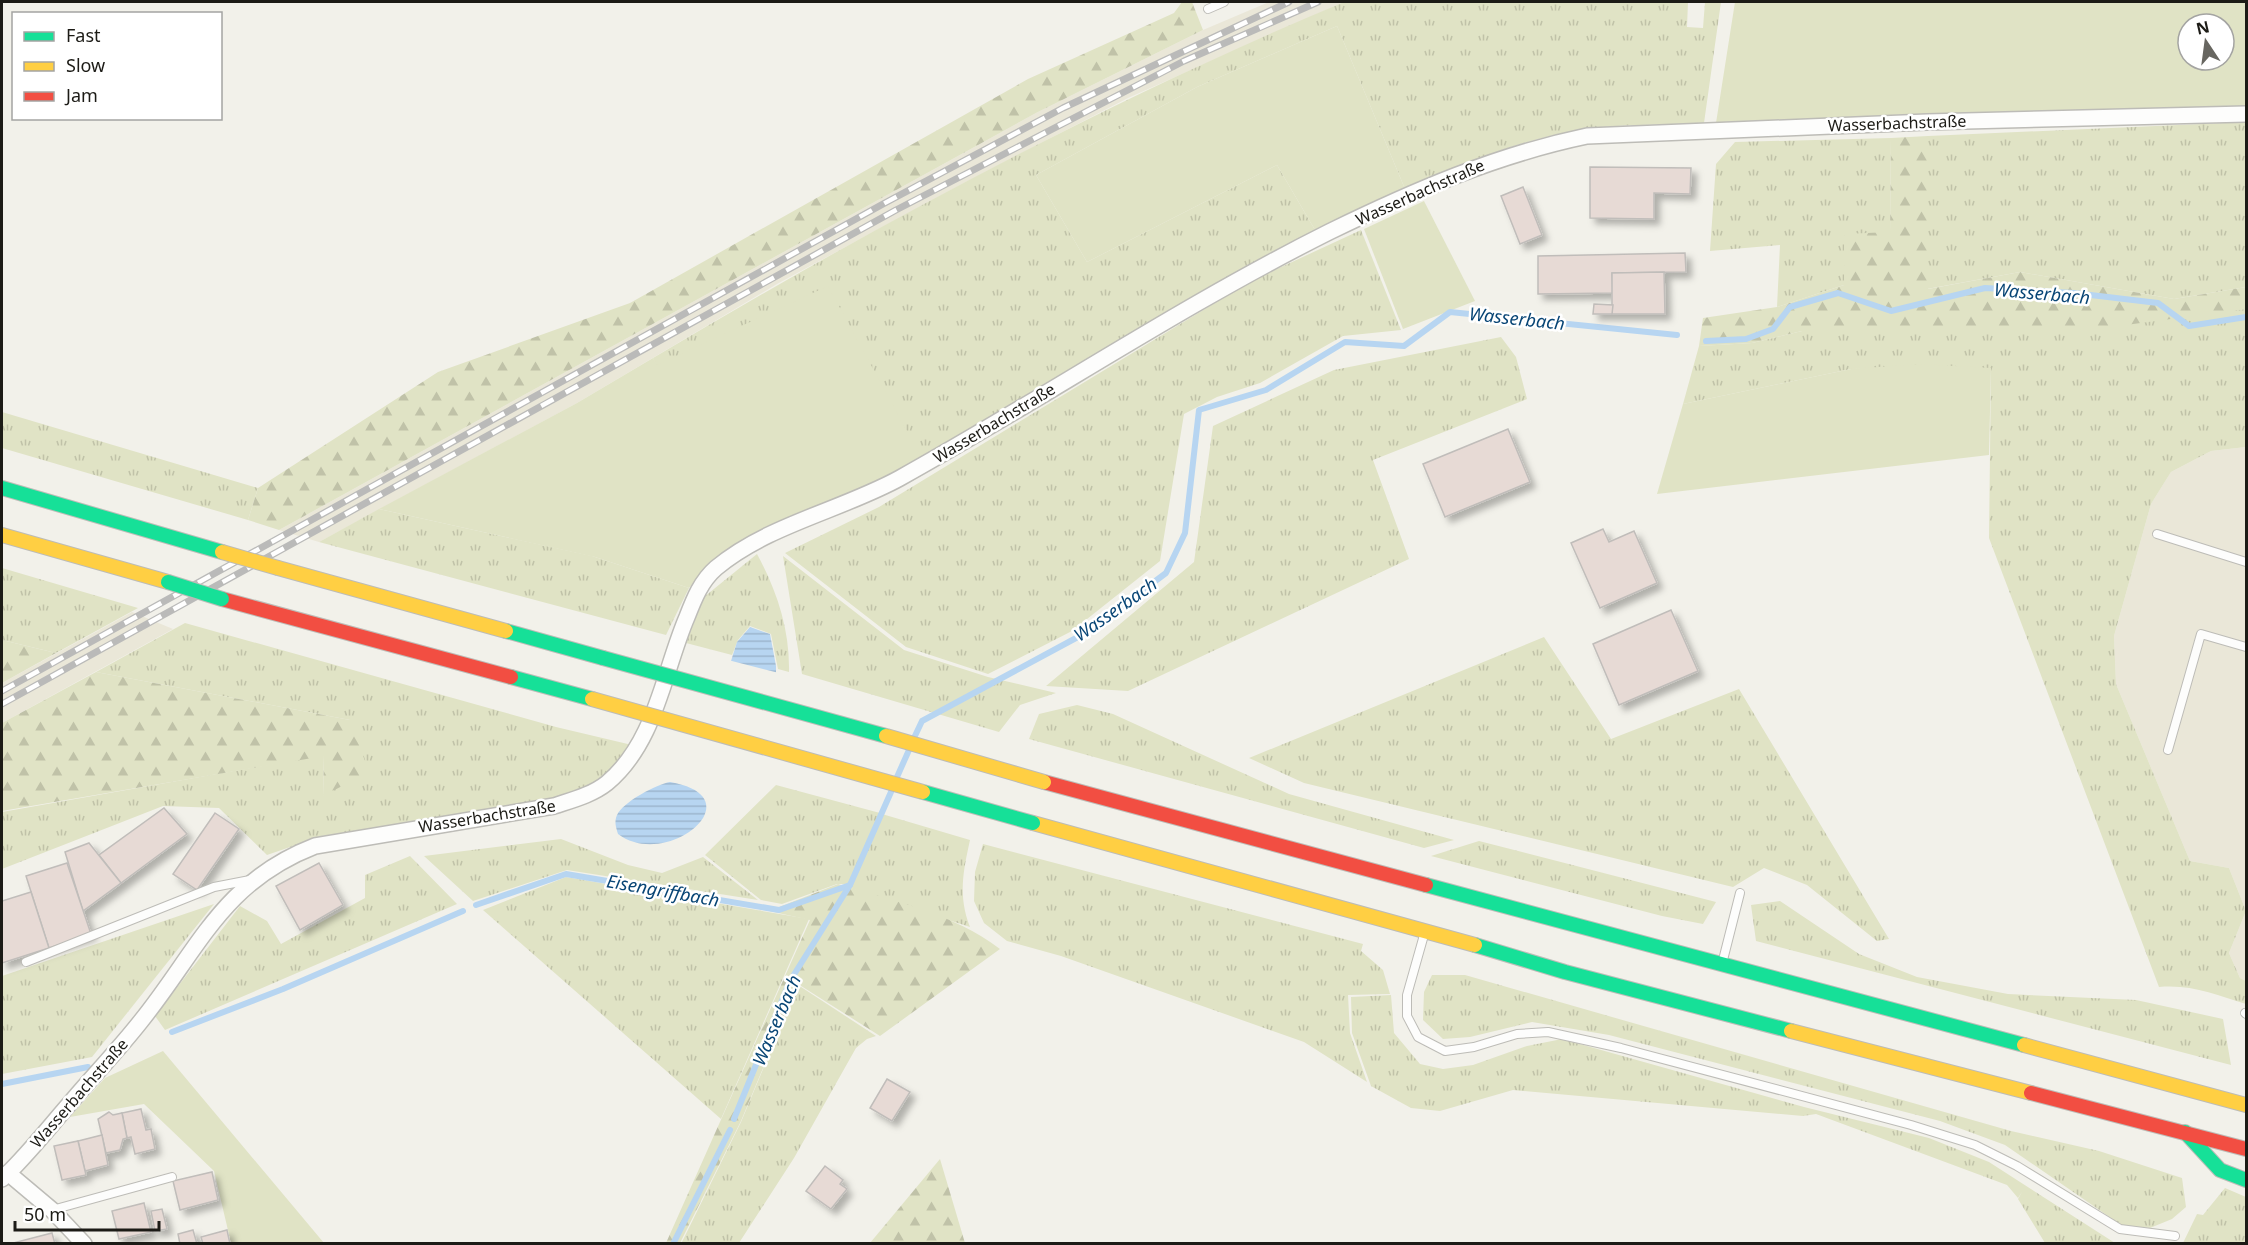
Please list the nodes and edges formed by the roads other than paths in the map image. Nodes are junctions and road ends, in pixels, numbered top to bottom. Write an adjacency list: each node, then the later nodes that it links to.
1 (1224, 2): 2 (lane)
2 (1208, 9)
3 (2247, 114): 10 (street, Wasserbachstraße)
4 (2, 488): 14 (highway, bridge)
5 (2157, 534): 7 (lane)
6 (2, 535): 12 (highway, bridge)
7 (2247, 562)
8 (2247, 647): 9 (lane)
9 (2168, 750)
10 (251, 880): 13 (lane); 18 (street, Wasserbachstraße)
11 (1740, 893): 14 (lane)
12 (1425, 930): 16 (highway); 22 (lane)
13 (26, 962)
14 (1722, 965): 15 (highway)
15 (2247, 1105)
16 (2185, 1132): 17 (highway); 20 (highway)
17 (2247, 1149)
18 (5, 1176): 21 (street)
19 (172, 1178): 21 (lane)
20 (2247, 1180)
21 (52, 1210): 23 (street)
22 (2175, 1236)
23 (84, 1244)

